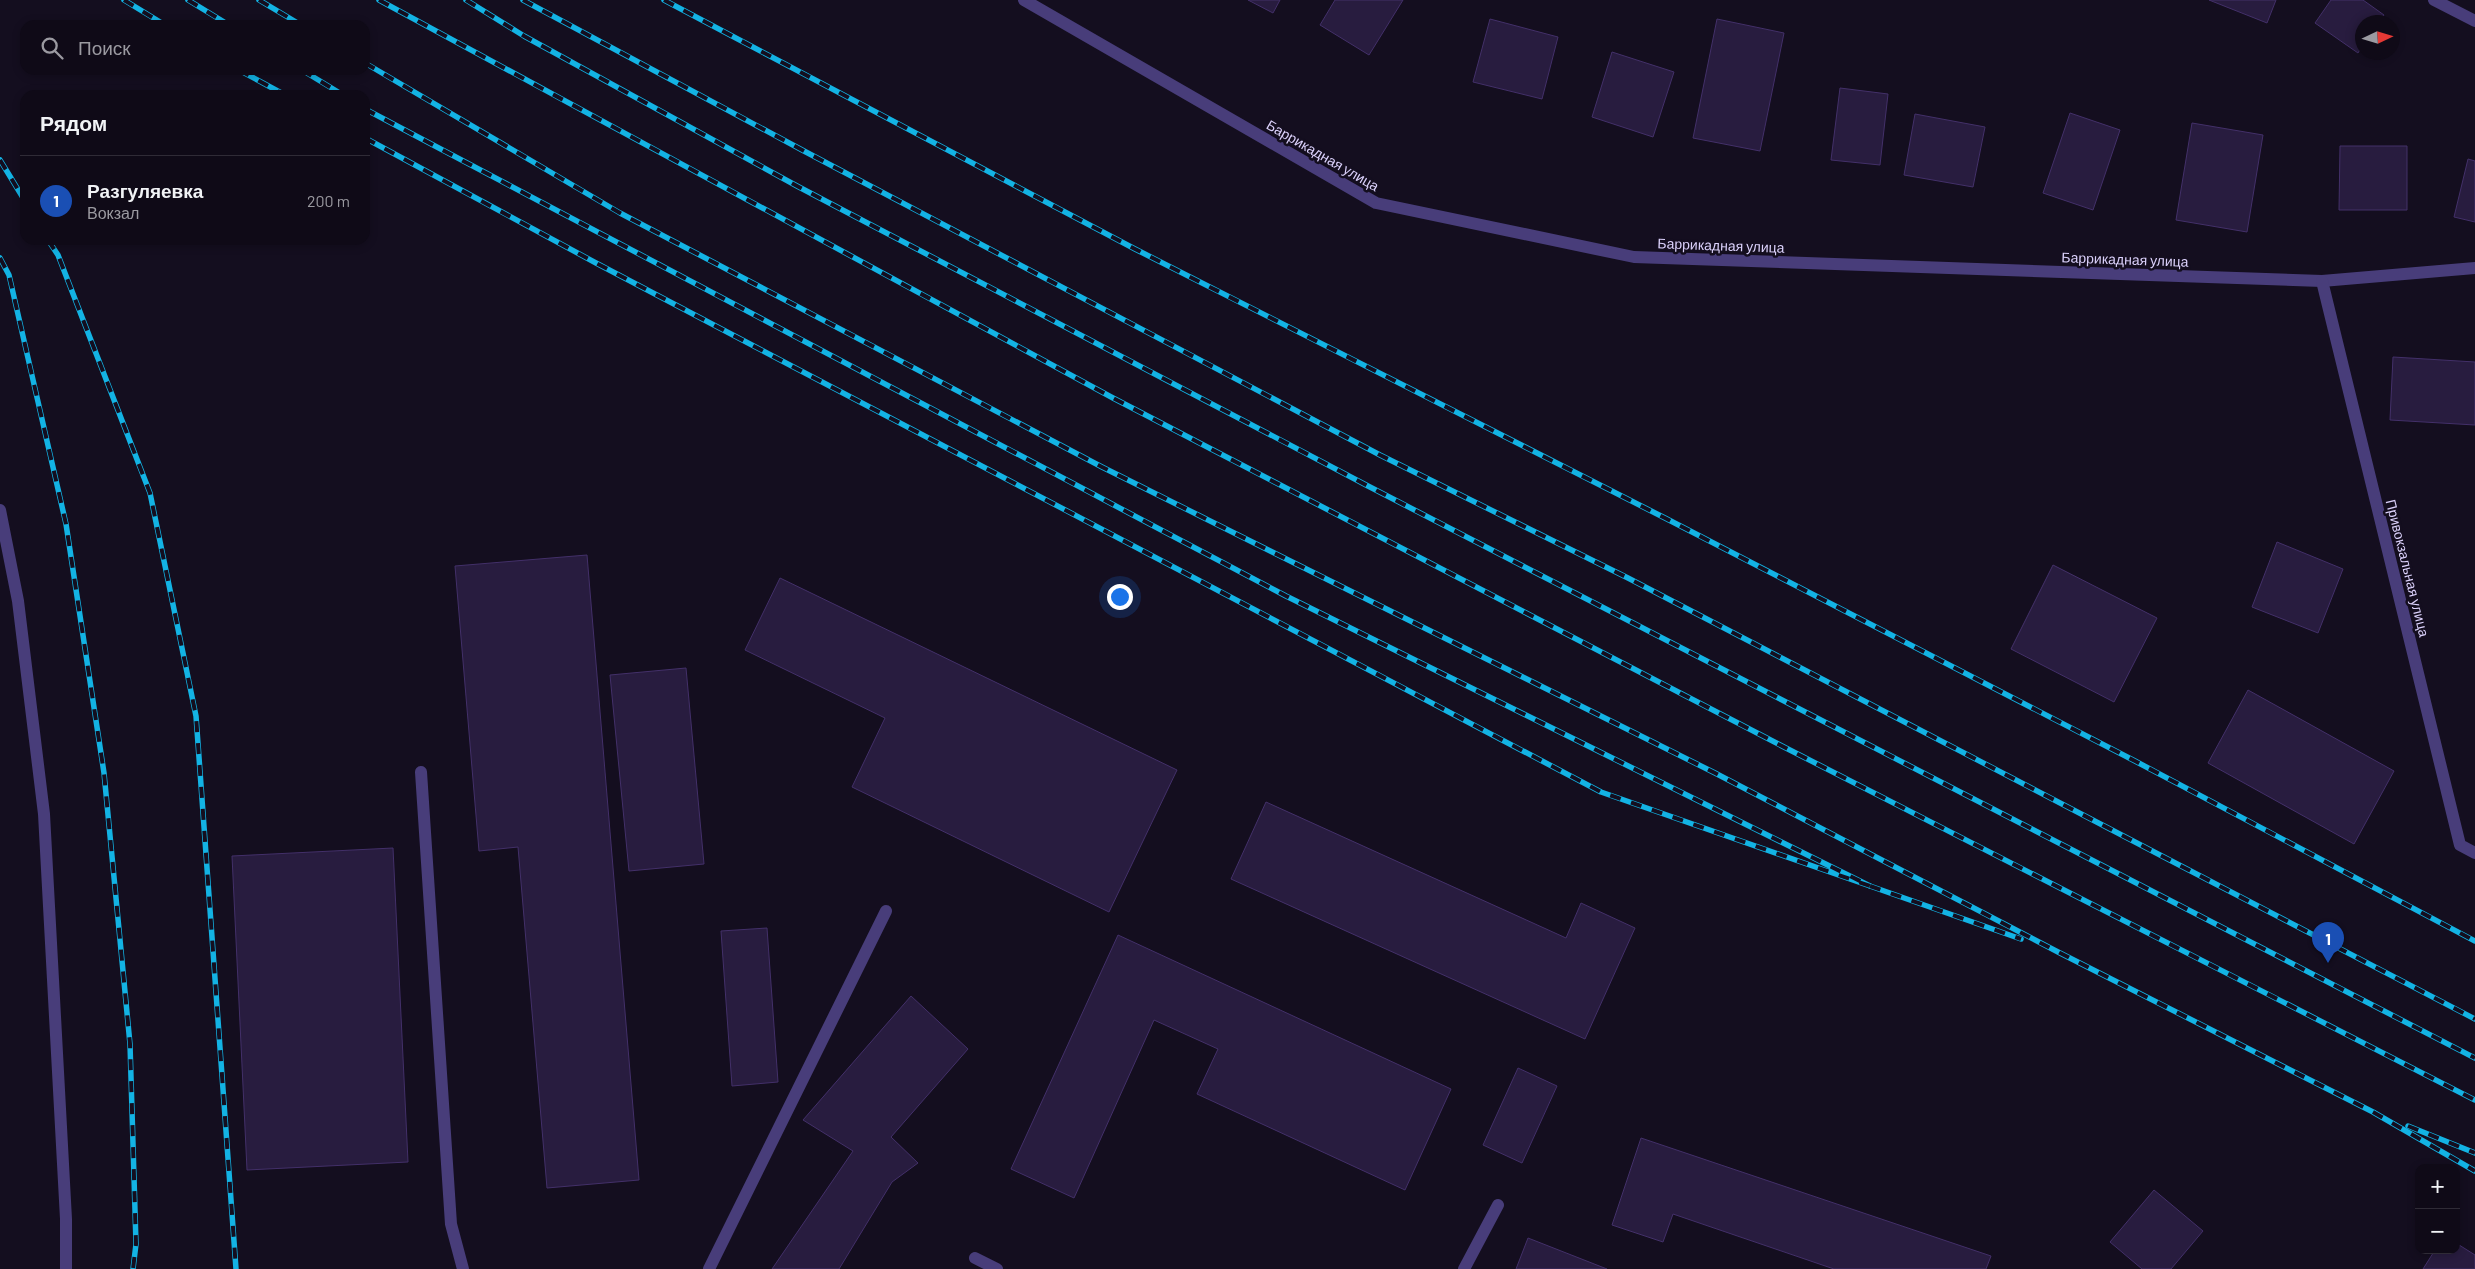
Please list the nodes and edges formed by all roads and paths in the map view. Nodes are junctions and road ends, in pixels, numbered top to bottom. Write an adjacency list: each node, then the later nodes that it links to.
1 (1024, 0): 5 (street, Баррикадная улица)
2 (2434, 0): 3 (street)
3 (2475, 21)
4 (2475, 268): 5 (street, Баррикадная улица)
5 (2322, 281): 8 (street, Привокзальная улица)
6 (0, 510): 12 (street)
7 (421, 772): 13 (street)
8 (2475, 853)
9 (886, 911): 14 (street)
10 (1498, 1205): 16 (street)
11 (975, 1258): 15 (street)
12 (66, 1269)
13 (463, 1269)
14 (708, 1269)
15 (997, 1269)
16 (1464, 1269)

